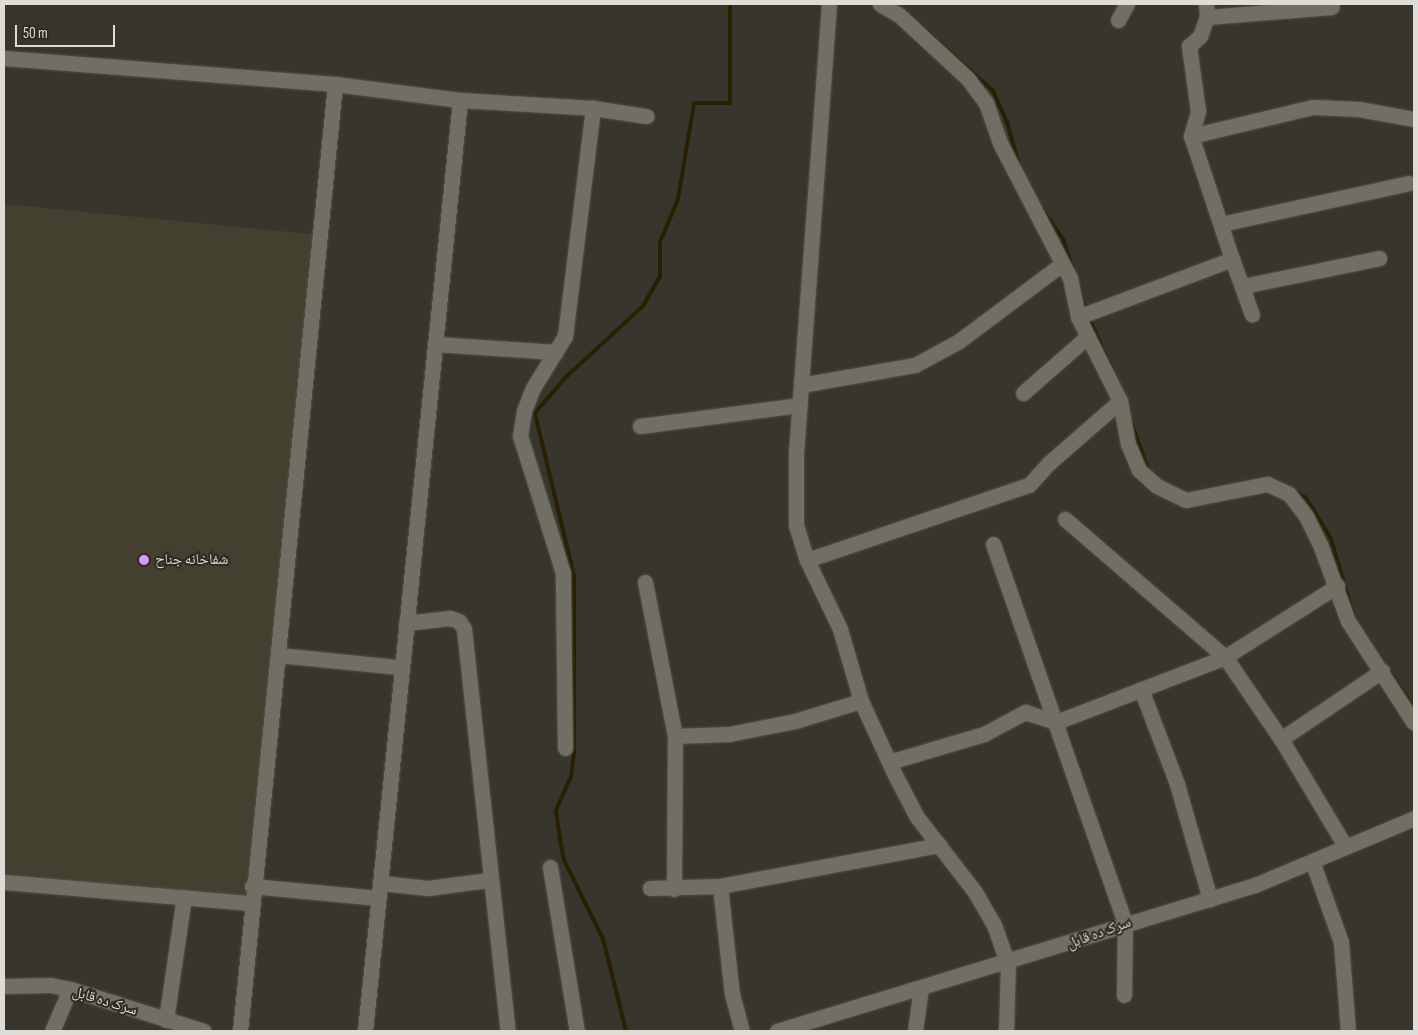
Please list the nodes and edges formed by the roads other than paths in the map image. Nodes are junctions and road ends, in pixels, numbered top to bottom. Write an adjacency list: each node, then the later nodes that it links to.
1 (829, 4): 25 (street)
2 (880, 4): 18 (street)
3 (1127, 4): 6 (street)
4 (1332, 7): 5 (street)
5 (1206, 10): 13 (street)
6 (1118, 20)
7 (4, 58): 8 (street)
8 (335, 84): 9 (street); 36 (street)
9 (460, 100): 10 (street); 23 (street)
10 (594, 108): 11 (street); 24 (street)
11 (646, 116)
12 (1414, 119): 13 (street)
13 (1191, 136): 15 (street)
14 (1408, 183): 15 (street)
15 (1221, 224): 17 (street)
16 (1379, 258): 19 (street)
17 (1232, 259): 19 (street); 21 (street)
18 (1062, 264): 21 (street); 25 (street)
19 (1243, 286): 20 (street)
20 (1252, 315)
21 (1078, 318): 22 (street)
22 (1088, 336): 26 (street); 27 (street)
23 (435, 344): 24 (street); 35 (street)
24 (556, 352): 46 (street)
25 (802, 386): 28 (street)
26 (1023, 393)
27 (1120, 401): 32 (street); 34 (street)
28 (799, 405): 29 (street); 32 (street)
29 (640, 426)
30 (1065, 518): 37 (street)
31 (993, 544): 42 (street)
32 (807, 560): 41 (street)
33 (645, 582): 44 (street)
34 (1337, 586): 37 (street); 39 (street)
35 (406, 622): 38 (street); 53 (street)
36 (278, 655): 38 (street); 55 (street)
37 (1225, 657): 40 (street); 45 (street)
38 (399, 667): 59 (street)
39 (1382, 672): 43 (street); 45 (street)
40 (1141, 689): 42 (street); 61 (street)
41 (861, 701): 44 (street); 47 (street)
42 (1056, 722): 47 (street); 63 (street)
43 (1414, 723)
44 (675, 736): 58 (street)
45 (1281, 739): 50 (street)
46 (565, 748)
47 (889, 762): 49 (street)
48 (1414, 818): 50 (street, سرک ده قابل)
49 (938, 845): 56 (street); 64 (street)
50 (1345, 846): 51 (street, سرک ده قابل)
51 (1312, 861): 61 (street, سرک ده قابل); 81 (street)
52 (550, 867): 76 (street)
53 (489, 880): 59 (street); 75 (street)
54 (4, 882): 60 (street)
55 (252, 886): 59 (street); 62 (street)
56 (720, 886): 58 (street); 77 (street)
57 (650, 888): 58 (street)
58 (674, 889)
59 (380, 891): 74 (street)
60 (184, 897): 62 (street); 69 (street)
61 (1210, 899): 63 (street, سرک ده قابل)
62 (250, 903): 73 (street)
63 (1125, 923): 64 (street, سرک ده قابل); 68 (street)
64 (1008, 964): 66 (street, سرک ده قابل); 80 (street)
65 (4, 986): 67 (street, سرک ده قابل)
66 (921, 988): 70 (street, سرک ده قابل); 79 (street)
67 (70, 989): 69 (street, سرک ده قابل); 71 (street)
68 (1124, 995)
69 (166, 1020): 72 (street, سرک ده قابل)
70 (804, 1027): 78 (street, سرک ده قابل)
71 (52, 1031)
72 (204, 1031)
73 (240, 1031)
74 (365, 1031)
75 (508, 1031)
76 (577, 1031)
77 (742, 1031)
78 (777, 1031)
79 (915, 1031)
80 (1006, 1031)
81 (1348, 1031)

